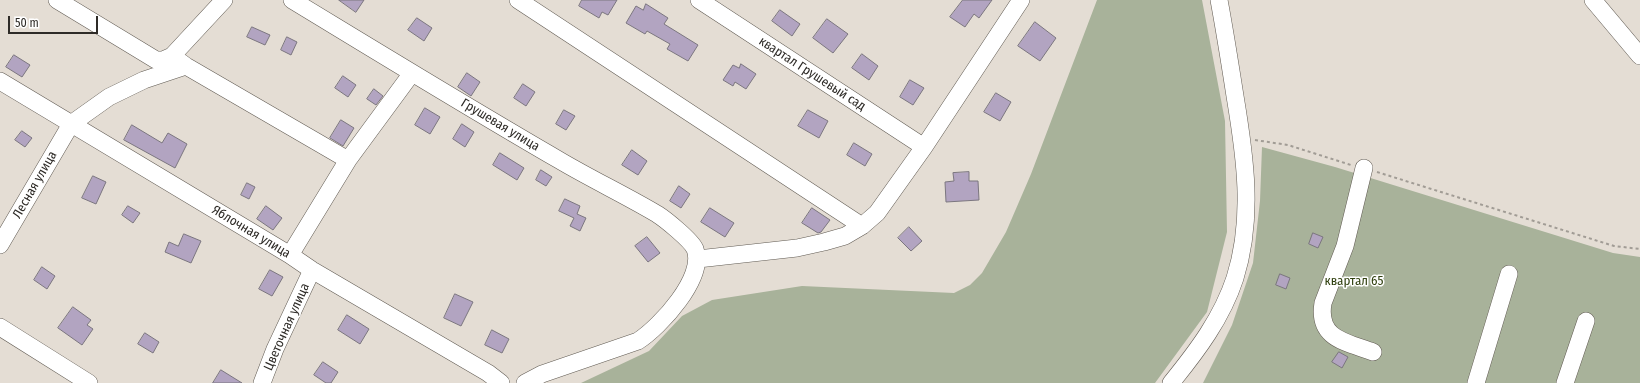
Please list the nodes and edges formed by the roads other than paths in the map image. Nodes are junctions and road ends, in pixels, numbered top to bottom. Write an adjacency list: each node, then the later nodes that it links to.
1 (57, 0): 9 (street)
2 (224, 0): 9 (street)
3 (292, 0): 12 (street, Грушевая улица)
4 (518, 0): 18 (street)
5 (700, 0): 15 (street, квартал Грушевый сад)
6 (1021, 0): 15 (street)
7 (1220, 0): 31 (street)
8 (1593, 0): 10 (street)
9 (172, 56): 11 (street)
10 (1640, 56)
11 (186, 66): 14 (street); 16 (street)
12 (412, 73): 16 (street); 21 (street, Грушевая улица)
13 (0, 81): 14 (street, Яблочная улица)
14 (71, 124): 19 (street, Лесная улица); 20 (street, Яблочная улица)
15 (924, 147): 18 (street)
16 (348, 160): 20 (street)
17 (1364, 168): 26 (street)
18 (862, 226): 21 (street)
19 (0, 245)
20 (290, 255): 22 (street, Яблочная улица)
21 (698, 259): 30 (street)
22 (312, 270): 28 (street, Цветочная улица); 29 (street, Яблочная улица)
23 (1509, 274): 32 (street)
24 (1586, 321): 33 (street)
25 (0, 327): 27 (street)
26 (1373, 352)
27 (89, 383)
28 (262, 383)
29 (501, 383)
30 (525, 383)
31 (1171, 383)
32 (1476, 383)
33 (1565, 383)

